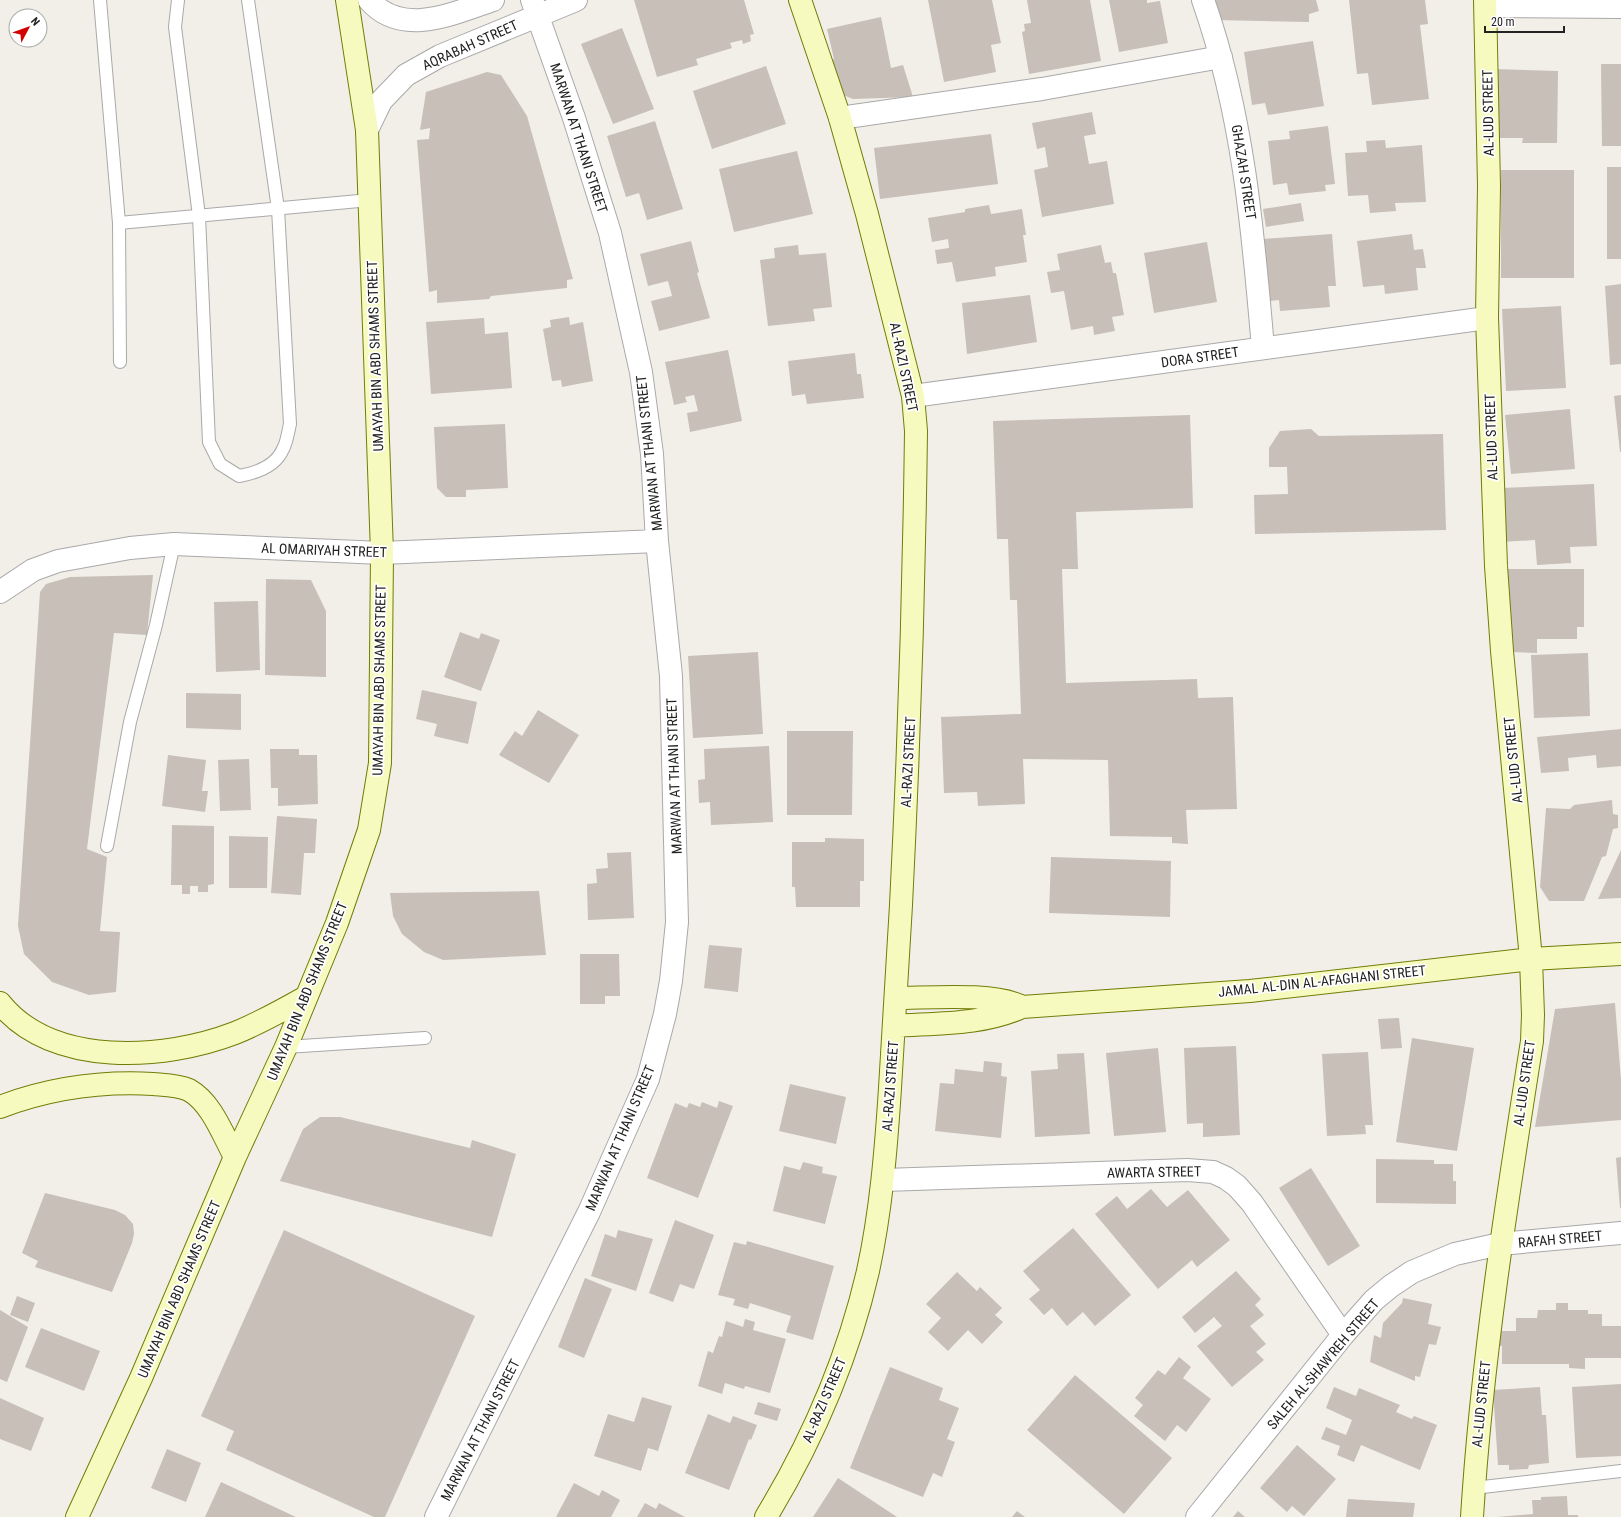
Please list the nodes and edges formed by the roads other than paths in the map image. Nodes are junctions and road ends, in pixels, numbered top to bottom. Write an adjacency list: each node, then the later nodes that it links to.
1 (100, 0): 19 (lane)
2 (178, 0): 18 (lane)
3 (248, 0): 17 (lane)
4 (347, 0): 15 (street, UMAYAH BIN ABD SHAMS STREET)
5 (369, 0): 6 (street)
6 (493, 0)
7 (576, 0): 12 (street, AQRABAH STREET)
8 (800, 0): 14 (street, AL-RAZI STREET)
9 (1203, 0): 13 (street, GHAZAH STREET)
10 (1486, 3): 11 (street); 20 (street, AL-LUD STREET)
11 (1621, 7)
12 (535, 8): 15 (street, AQRABAH STREET); 24 (street, MARWAN AT THANI STREET)
13 (1221, 56): 14 (street); 21 (street, GHAZAH STREET)
14 (840, 118): 23 (street, AL-RAZI STREET)
15 (367, 130): 16 (street, UMAYAH BIN ABD SHAMS STREET)
16 (370, 200): 17 (lane); 26 (street, UMAYAH BIN ABD SHAMS STREET)
17 (278, 209): 18 (lane); 18 (lane)
18 (199, 216): 19 (lane)
19 (119, 223): 22 (lane)
20 (1487, 318): 21 (street, DORA STREET); 30 (street, AL-LUD STREET)
21 (1263, 348): 23 (street, DORA STREET)
22 (120, 362)
23 (913, 396): 32 (street, AL-RAZI STREET)
24 (657, 541): 26 (street, AL OMARIYAH STREET); 47 (street, MARWAN AT THANI STREET)
25 (174, 544): 26 (street, AL OMARIYAH STREET); 27 (street, AL OMARIYAH STREET); 28 (lane)
26 (382, 553): 31 (street, UMAYAH BIN ABD SHAMS STREET)
27 (0, 592)
28 (107, 846)
29 (1621, 954): 30 (street, JAMAL AL-DIN AL-AFAGHANI STREET)
30 (1531, 959): 34 (street, JAMAL AL-DIN AL-AFAGHANI STREET); 42 (street, AL-LUD STREET)
31 (306, 997): 33 (street); 37 (street, UMAYAH BIN ABD SHAMS STREET)
32 (896, 998): 34 (street, JAMAL AL-DIN AL-AFAGHANI STREET); 35 (street, AL-RAZI STREET)
33 (0, 1003)
34 (1022, 1007): 35 (street, JAMAL AL-DIN AL-AFAGHANI STREET)
35 (894, 1026): 40 (street, AL-RAZI STREET)
36 (425, 1038): 37 (lane)
37 (286, 1047): 39 (street, UMAYAH BIN ABD SHAMS STREET)
38 (0, 1107): 39 (street)
39 (235, 1157): 46 (street, UMAYAH BIN ABD SHAMS STREET)
40 (884, 1180): 43 (street, AWARTA STREET); 48 (street, AL-RAZI STREET)
41 (1621, 1233): 42 (street, RAFAH STREET)
42 (1500, 1244): 43 (street, SALEH AL-SHAW'REH STREET); 45 (street, AL-LUD STREET)
43 (1343, 1335): 49 (street, SALEH AL-SHAW'REH STREET)
44 (1621, 1471): 45 (lane)
45 (1474, 1488): 50 (street, AL-LUD STREET)
46 (77, 1517)
47 (436, 1517)
48 (766, 1517)
49 (1197, 1517)
50 (1472, 1517)

